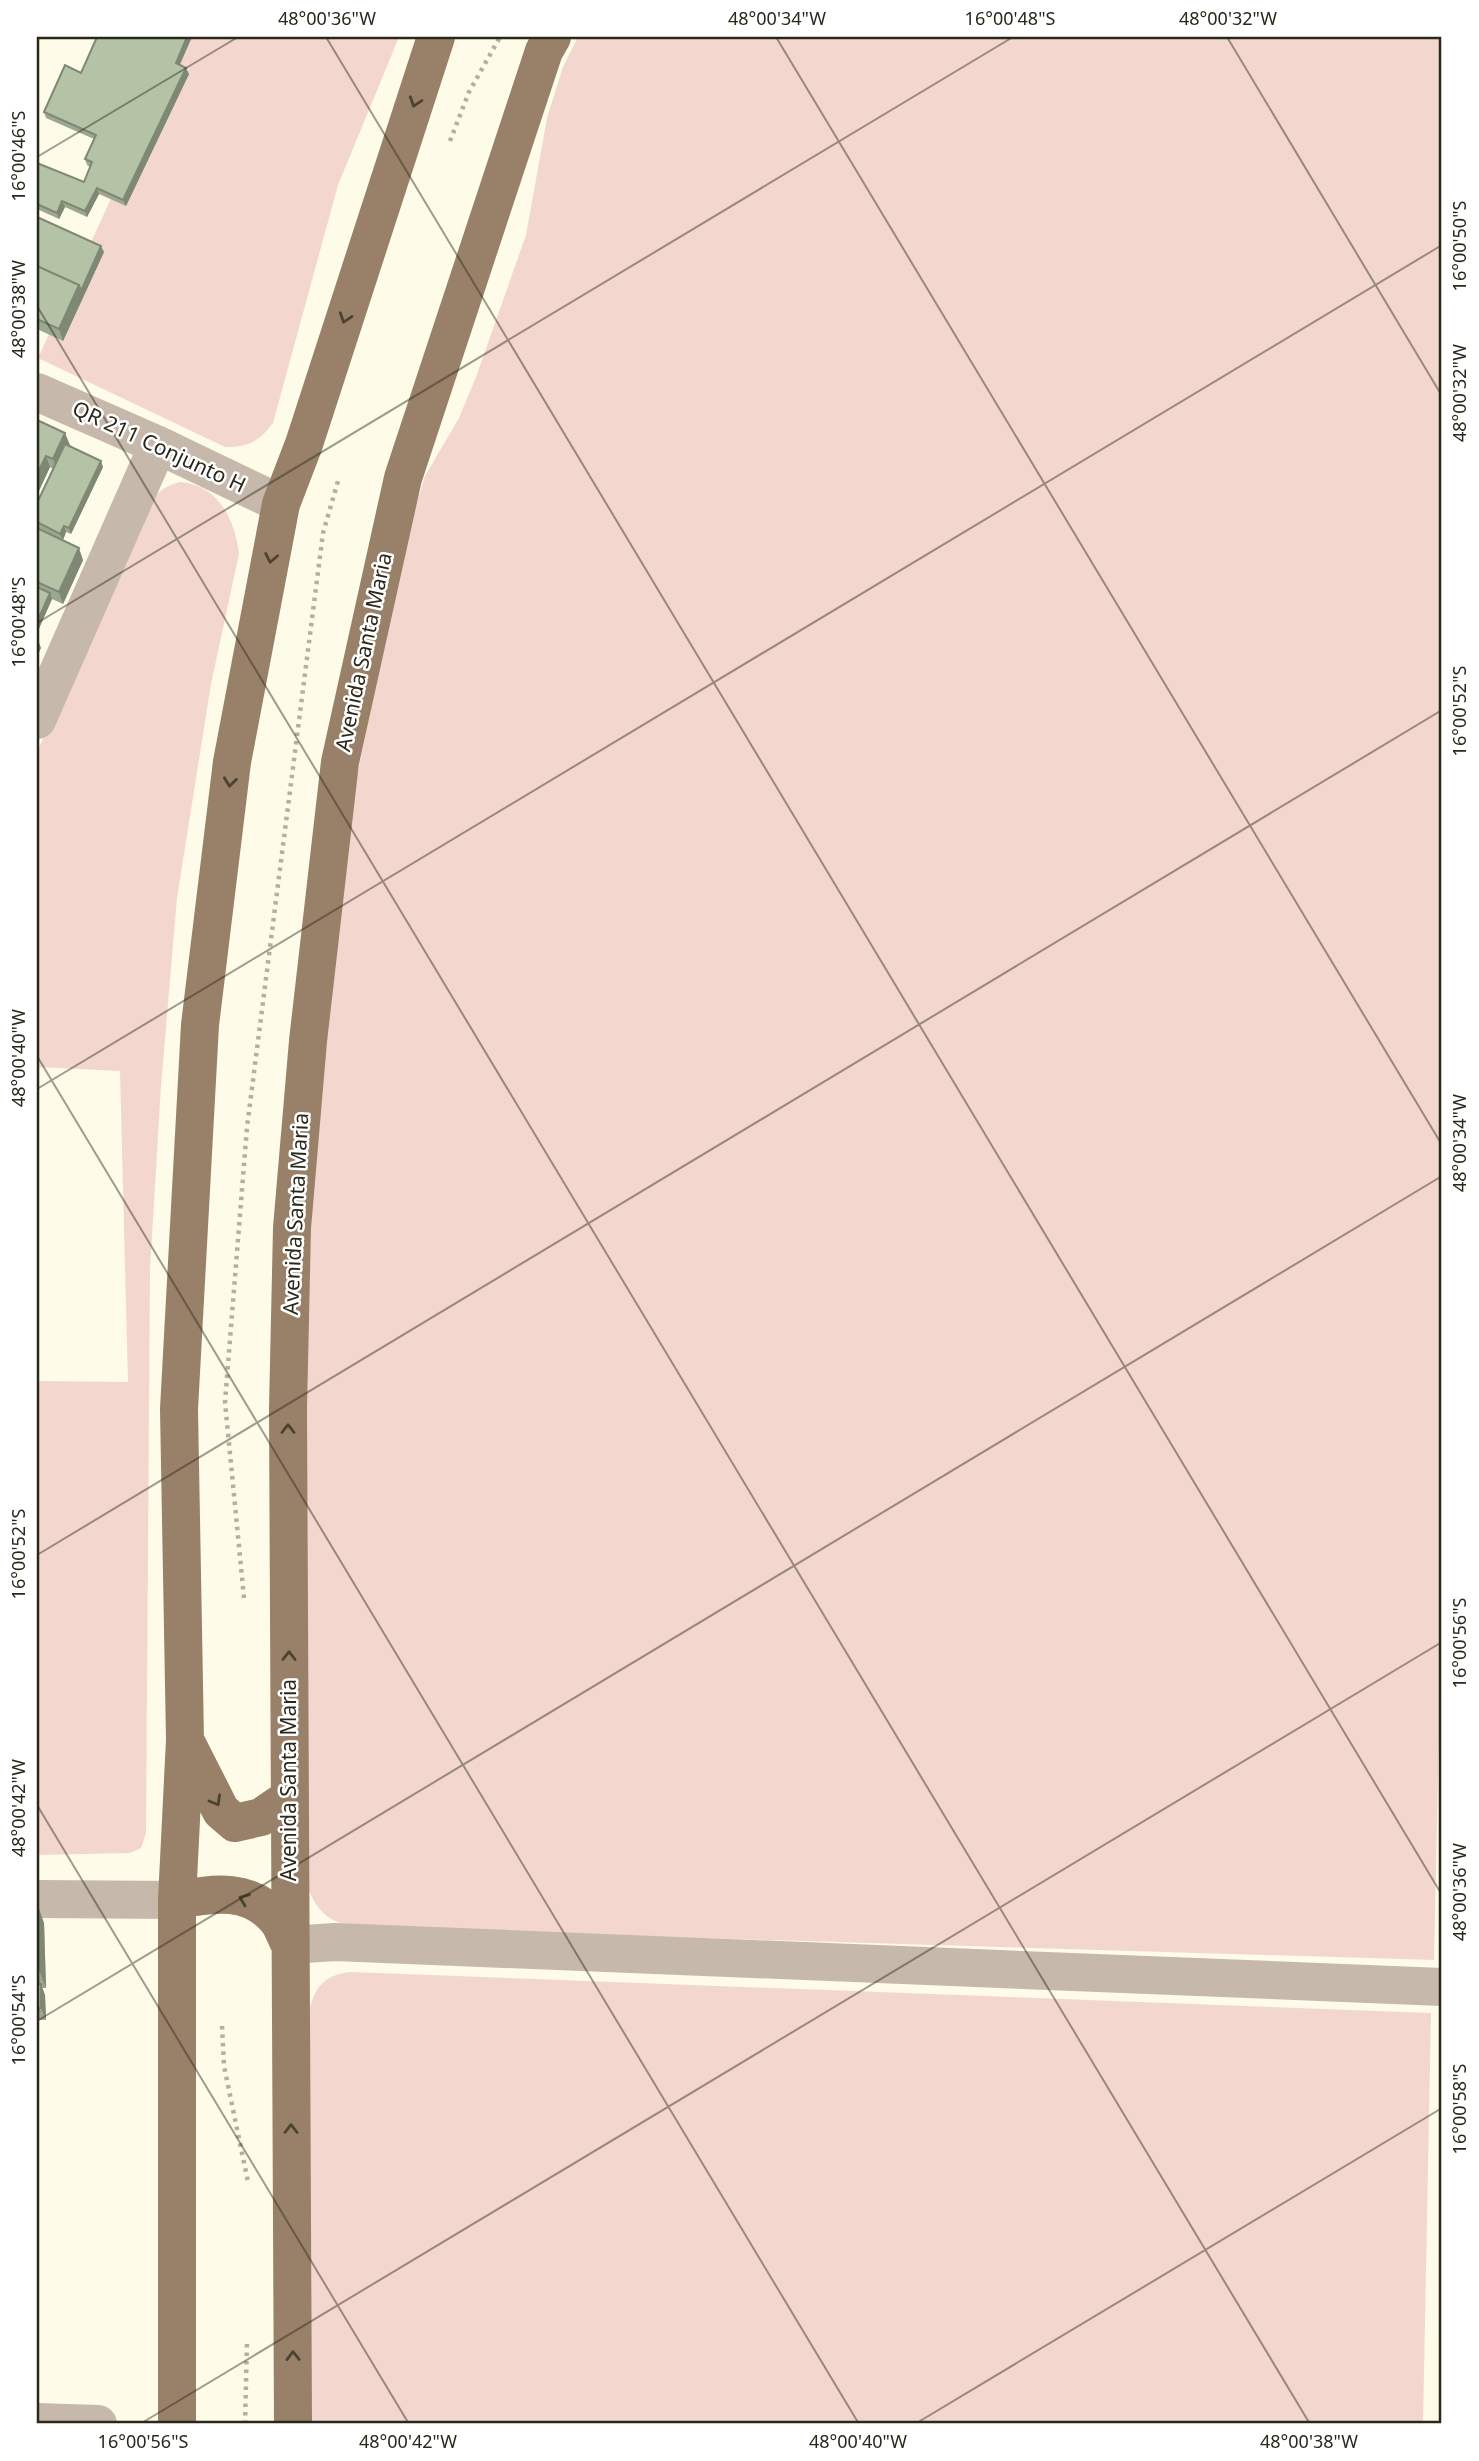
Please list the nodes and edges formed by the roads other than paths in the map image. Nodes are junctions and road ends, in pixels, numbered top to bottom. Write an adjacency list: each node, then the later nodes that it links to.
1 (436, 37): 5 (main road, one-way to 5)
2 (552, 37): 8 (main road, Avenida Santa Maria, one-way to 2)
3 (37, 392): 4 (street, QR 211 Conjunto H)
4 (158, 444): 5 (street, QR 211 Conjunto H); 6 (street)
5 (281, 504): 7 (main road, one-way to 7)
6 (37, 720)
7 (186, 1740): 8 (main road, one-way to 8); 10 (main road)
8 (289, 1798): 11 (main road, Avenida Santa Maria)
9 (37, 1899): 10 (street)
10 (177, 1900): 11 (main road, one-way to 10); 15 (main road)
11 (290, 1945): 12 (street); 16 (main road, Avenida Santa Maria, one-way to 11)
12 (1442, 1987)
13 (37, 2422): 14 (street)
14 (98, 2424)
15 (177, 2424)
16 (293, 2424)

